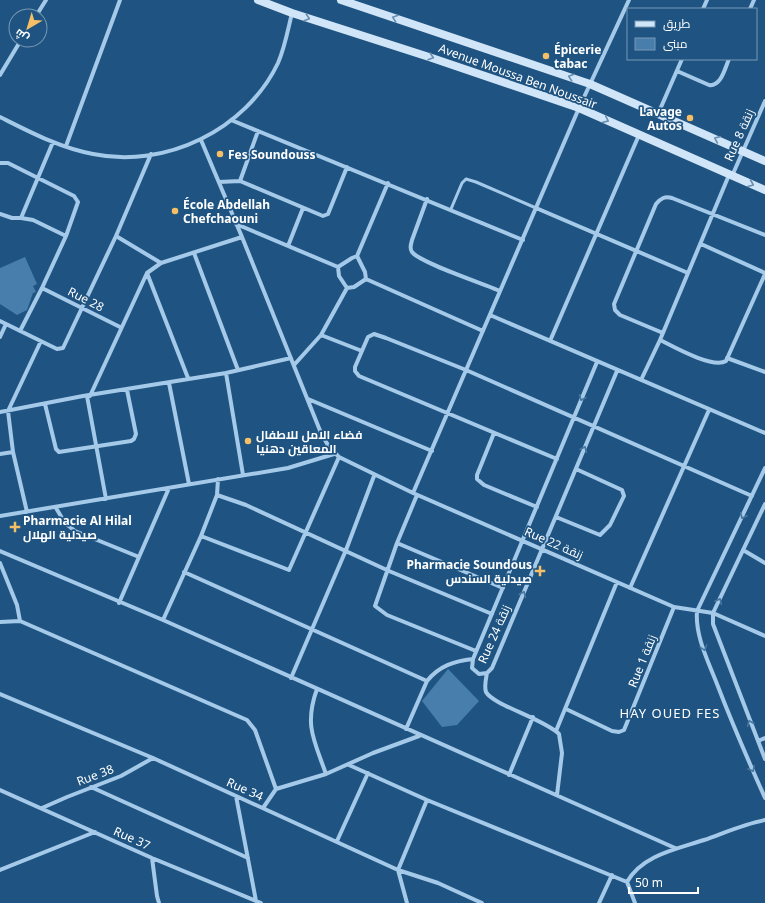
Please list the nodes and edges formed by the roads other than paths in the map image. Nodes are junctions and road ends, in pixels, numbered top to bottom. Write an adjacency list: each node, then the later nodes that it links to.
1 (120, 0): 21 (street)
2 (258, 0): 5 (street, Avenue Moussa Ben Noussair)
3 (341, 0): 11 (street, Avenue Moussa Ben Noussair, one-way to 3)
4 (629, 0): 11 (street)
5 (292, 13): 13 (street, Avenue Moussa Ben Noussair, one-way to 13); 16 (street)
6 (17, 48): 10 (street)
7 (682, 60): 9 (street)
8 (729, 60): 9 (street)
9 (677, 71): 14 (street)
10 (0, 75)
11 (590, 84): 13 (street); 14 (street, Avenue Moussa Ben Noussair)
12 (765, 101): 22 (street, Rue 8 زنقة)
13 (579, 108): 18 (street, Avenue Moussa Ben Noussair, one-way to 18); 35 (street)
14 (658, 114): 22 (street, Avenue Moussa Ben Noussair, one-way to 14)
15 (0, 117): 20 (street)
16 (231, 120): 17 (street); 19 (street)
17 (258, 131): 26 (street); 29 (street)
18 (639, 135): 27 (street, Avenue Moussa Ben Noussair); 41 (street)
19 (201, 140): 23 (street); 30 (street)
20 (53, 142): 21 (street); 28 (street)
21 (66, 146): 23 (street)
22 (743, 151): 24 (street, Avenue Moussa Ben Noussair); 27 (street, Rue 8 زنقة)
23 (151, 154): 44 (street)
24 (765, 161)
25 (0, 163): 28 (street)
26 (347, 167): 31 (street); 34 (street)
27 (731, 176): 32 (street, Avenue Moussa Ben Noussair, one-way to 32); 38 (street, Rue 8 زنقة)
28 (38, 178): 39 (street); 43 (street)
29 (240, 181): 30 (street); 34 (street)
30 (218, 182): 40 (street)
31 (388, 183): 33 (street); 51 (street)
32 (765, 190)
33 (427, 199): 36 (street); 60 (street)
34 (303, 208): 48 (street)
35 (536, 208): 36 (lane); 41 (street); 46 (street)
36 (451, 209): 46 (street)
37 (0, 214): 39 (street)
38 (713, 214): 42 (street); 47 (street, Rue 8 زنقة); 49 (street)
39 (19, 218): 43 (street)
40 (236, 224): 45 (street); 48 (street)
41 (596, 234): 49 (street); 73 (street)
42 (765, 235)
43 (66, 236): 58 (street)
44 (116, 236): 52 (street); 61 (street)
45 (242, 237): 50 (street); 75 (street)
46 (522, 240): 60 (street)
47 (701, 244): 54 (street, Rue 8 زنقة); 55 (street)
48 (288, 246): 53 (street)
49 (635, 251): 54 (street); 68 (street)
50 (194, 252): 52 (street); 79 (street)
51 (357, 256): 53 (street); 57 (street)
52 (161, 263): 56 (street)
53 (338, 268): 59 (street)
54 (688, 273): 68 (street, Rue 8 زنقة)
55 (765, 273): 76 (street)
56 (147, 274): 65 (street); 84 (street)
57 (366, 279): 59 (street); 67 (street)
58 (42, 288): 61 (street, Rue 28); 66 (street)
59 (347, 288): 69 (street)
60 (500, 291): 62 (street)
61 (82, 308): 65 (street, Rue 28); 72 (street)
62 (490, 315): 67 (street); 73 (street)
63 (0, 321): 64 (street)
64 (6, 324): 66 (street); 70 (street)
65 (120, 327): 88 (street)
66 (20, 331): 72 (street)
67 (483, 331): 80 (street)
68 (663, 333): 71 (street, Rue 8 زنقة)
69 (321, 335): 74 (street); 78 (street)
70 (0, 337)
71 (660, 340): 76 (street); 85 (street, Rue 8 زنقة)
72 (41, 341): 92 (street)
73 (550, 341): 77 (street)
74 (362, 350): 80 (street); 94 (street)
75 (291, 358): 78 (street); 79 (street)
76 (727, 360): 82 (street)
77 (597, 362): 81 (street); 95 (street, Rue 24 زنقة, one-way to 95)
78 (294, 365): 89 (street)
79 (238, 370): 83 (street)
80 (466, 370): 94 (street); 95 (street)
81 (617, 371): 85 (street); 96 (street, Rue 24 زنقة)
82 (765, 372)
83 (226, 373): 84 (street); 109 (street)
84 (188, 378): 86 (street)
85 (641, 380): 91 (street)
86 (169, 383): 87 (street); 112 (street)
87 (127, 390): 88 (street); 99 (street)
88 (89, 396): 90 (street); 99 (street)
89 (308, 399): 100 (street); 103 (street)
90 (45, 404): 92 (street); 99 (street)
91 (709, 410): 98 (street); 106 (street)
92 (8, 411): 93 (street); 101 (street)
93 (0, 412)
94 (448, 412): 97 (street); 100 (street)
95 (574, 418): 96 (street); 105 (street, Rue 24 زنقة)
96 (594, 427): 106 (street); 108 (street, Rue 24 زنقة, one-way to 96)
97 (494, 432): 105 (street); 119 (street)
98 (765, 433)
99 (96, 446): 117 (street)
100 (432, 451): 114 (street)
101 (13, 452): 102 (street); 121 (street)
102 (0, 454)
103 (334, 454): 104 (street, Rue 22 زنقة); 109 (street)
104 (340, 457): 110 (street, Rue 22 زنقة); 124 (street)
105 (557, 460): 119 (street, Rue 24 زنقة)
106 (684, 467): 116 (street); 139 (street)
107 (765, 468): 116 (street)
108 (576, 469): 123 (street, Rue 24 زنقة); 123 (street)
109 (243, 475): 111 (street)
110 (374, 476): 114 (street, Rue 22 زنقة); 129 (street)
111 (218, 479): 112 (street); 115 (street)
112 (189, 484): 113 (street)
113 (169, 488): 117 (street); 132 (street)
114 (415, 494): 126 (street, Rue 22 زنقة); 127 (street)
115 (217, 495): 124 (street); 125 (street)
116 (752, 496): 142 (street, one-way to 142)
117 (106, 499): 120 (street)
118 (765, 504): 130 (street)
119 (537, 507): 126 (street, Rue 24 زنقة)
120 (56, 508): 121 (street); 132 (street)
121 (27, 512): 122 (street)
122 (0, 516)
123 (556, 517): 128 (street, Rue 24 زنقة)
124 (306, 533): 125 (street); 129 (street)
125 (201, 536): 136 (street)
126 (523, 540): 128 (street, Rue 22 زنقة); 138 (street, Rue 24 زنقة)
127 (397, 544): 135 (street); 138 (street)
128 (542, 549): 137 (street, Rue 22 زنقة); 152 (street, Rue 24 زنقة, one-way to 128)
129 (346, 550): 135 (street); 148 (street)
130 (743, 550): 134 (street); 143 (street, one-way to 130)
131 (0, 551): 140 (street)
132 (139, 557): 140 (street)
133 (0, 563): 146 (street)
134 (765, 563)
135 (389, 571): 144 (street); 150 (street)
136 (184, 572): 145 (street); 148 (street)
137 (618, 582): 139 (street, Rue 22 زنقة); 157 (street)
138 (503, 588): 144 (street, Rue 24 زنقة)
139 (630, 588): 141 (street, Rue 22 زنقة)
140 (119, 603): 145 (street)
141 (674, 607): 142 (street, Rue 22 زنقة); 157 (street, Rue 1 زنقة)
142 (697, 611): 143 (street, Rue 22 زنقة); 175 (street, one-way to 175)
143 (713, 613): 149 (street, Rue 22 زنقة); 163 (street, one-way to 143)
144 (492, 614): 150 (street, Rue 24 زنقة)
145 (163, 620): 153 (street)
146 (20, 621): 147 (street); 171 (street)
147 (0, 622)
148 (312, 629): 153 (street); 154 (street)
149 (765, 636)
150 (476, 652): 151 (street, Rue 24 زنقة)
151 (473, 659): 152 (street, Rue 24 زنقة); 154 (street)
152 (487, 673): 158 (street)
153 (291, 678): 155 (street)
154 (427, 681): 159 (street)
155 (317, 689): 159 (street); 168 (street)
156 (0, 694): 164 (street, Rue 34)
157 (566, 709): 160 (street)
158 (533, 717): 160 (street); 169 (street)
159 (406, 729): 161 (street)
160 (556, 731): 173 (street)
161 (420, 736): 166 (street); 169 (street)
162 (765, 738): 163 (street)
163 (758, 741): 165 (street)
164 (153, 758): 170 (street, Rue 38); 174 (street, Rue 34)
165 (765, 759)
166 (349, 765): 167 (street); 168 (street)
167 (368, 773): 176 (street); 181 (street)
168 (326, 774): 171 (street)
169 (509, 775): 173 (street)
170 (91, 787): 177 (street, Rue 38); 184 (street)
171 (276, 788): 178 (street)
172 (0, 790): 177 (street, Rue 37)
173 (557, 795): 182 (street)
174 (236, 796): 178 (street, Rue 34); 184 (street)
175 (765, 798)
176 (428, 800): 186 (street); 187 (street)
177 (42, 808): 180 (street, Rue 37)
178 (263, 808): 181 (street, Rue 34)
179 (765, 820): 182 (street)
180 (95, 832): 183 (street, Rue 37); 185 (street)
181 (336, 841): 186 (street, Rue 34)
182 (675, 848): 188 (street)
183 (152, 858): 189 (street, Rue 37); 190 (street)
184 (248, 858): 189 (street)
185 (0, 870)
186 (398, 870): 192 (street); 193 (street, Rue 34)
187 (612, 875): 188 (street); 194 (street)
188 (627, 882): 195 (street)
189 (256, 901): 191 (street, Rue 37)
190 (159, 903)
191 (261, 903)
192 (406, 903)
193 (482, 903)
194 (599, 903)
195 (635, 903)

